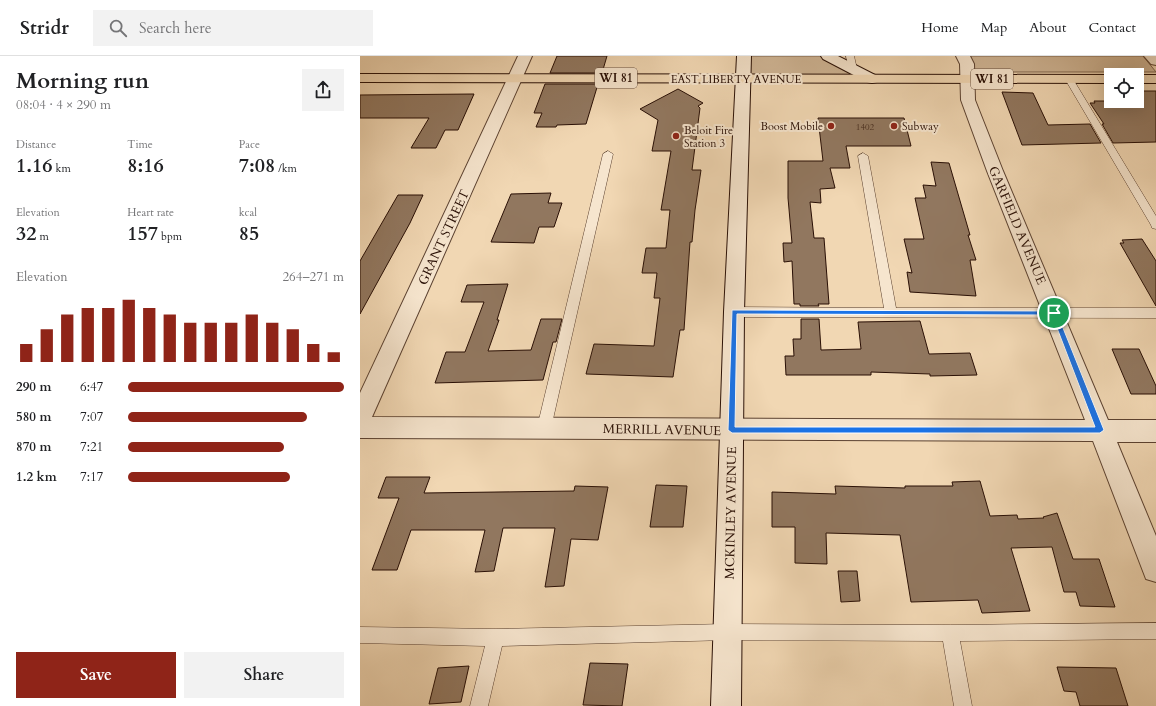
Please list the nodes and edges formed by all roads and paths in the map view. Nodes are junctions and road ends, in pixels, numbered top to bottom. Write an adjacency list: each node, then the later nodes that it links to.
1 (525, 56): 9 (street, GRANT STREET)
2 (744, 56): 10 (street, MCKINLEY AVENUE)
3 (828, 56): 7 (street)
4 (963, 56): 12 (street, GARFIELD AVENUE)
5 (1151, 56): 6 (street)
6 (1156, 62)
7 (851, 63): 11 (street)
8 (360, 78): 9 (main road, EAST LIBERTY AVENUE / WI 81)
9 (515, 78): 10 (main road, EAST LIBERTY AVENUE / WI 81); 24 (street, GRANT STREET)
10 (743, 79): 11 (main road, EAST LIBERTY AVENUE / WI 81); 20 (street, MCKINLEY AVENUE)
11 (872, 79): 12 (main road, EAST LIBERTY AVENUE / WI 81)
12 (968, 79): 13 (main road, EAST LIBERTY AVENUE / WI 81); 22 (street, GARFIELD AVENUE)
13 (1069, 79): 14 (main road, EAST LIBERTY AVENUE / WI 81); 19 (lane)
14 (1104, 79)
15 (1144, 79): 16 (main road)
16 (1156, 79)
17 (608, 154): 26 (lane)
18 (863, 156): 21 (lane)
19 (1156, 225)
20 (734, 312): 21 (lane); 27 (street, MCKINLEY AVENUE)
21 (891, 313): 22 (lane)
22 (1054, 313): 23 (lane); 28 (street, GARFIELD AVENUE)
23 (1156, 314)
24 (360, 418)
25 (360, 427): 26 (street, MERRILL AVENUE)
26 (544, 428): 27 (street, MERRILL AVENUE)
27 (732, 430): 28 (street, MERRILL AVENUE); 32 (street, MCKINLEY AVENUE)
28 (1100, 430): 29 (street, MERRILL AVENUE); 30 (street, GARFIELD AVENUE)
29 (1156, 431)
30 (1156, 569)
31 (1156, 631): 33 (lane)
32 (728, 632): 33 (lane); 35 (lane); 37 (street, MCKINLEY AVENUE)
33 (950, 633): 38 (lane)
34 (360, 635): 35 (lane)
35 (496, 638): 36 (lane)
36 (479, 706)
37 (726, 706)
38 (963, 706)

